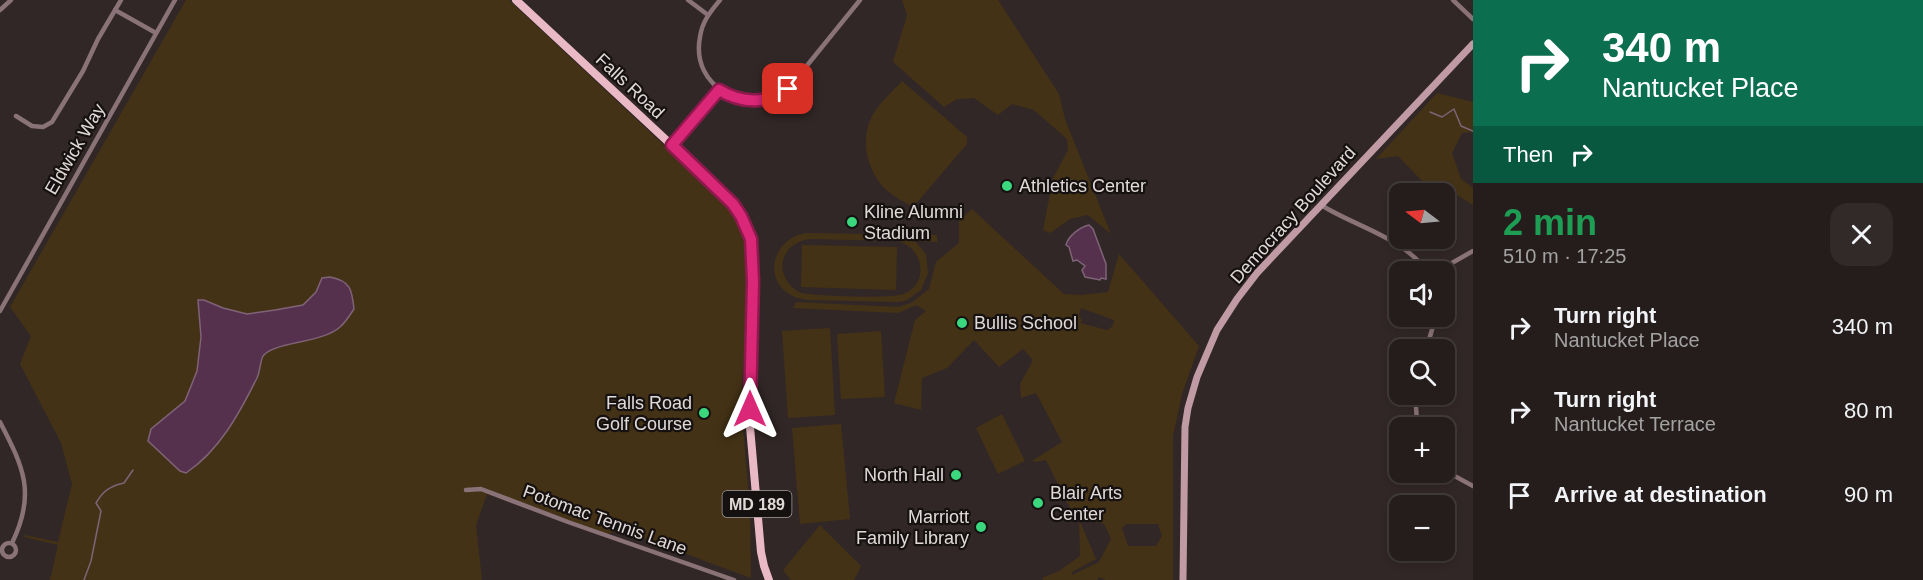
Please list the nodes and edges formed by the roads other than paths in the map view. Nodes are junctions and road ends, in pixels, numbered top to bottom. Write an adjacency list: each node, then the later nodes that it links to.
1 (11, 0): 9 (street)
2 (121, 0): 10 (street)
3 (175, 0): 13 (street, Eldwick Way)
4 (516, 0): 17 (main road, Falls Road / MD 189)
5 (688, 0): 11 (street)
6 (720, 0): 11 (street)
7 (860, 0): 15 (street)
8 (1453, 0): 12 (street)
9 (0, 10)
10 (115, 10): 13 (street); 16 (street)
11 (708, 15): 15 (street)
12 (1473, 19)
13 (156, 33): 22 (street, Eldwick Way)
14 (1473, 44): 18 (main road, Democracy Boulevard)
15 (719, 90): 17 (street)
16 (16, 116)
17 (672, 145): 29 (main road, Falls Road / MD 189)
18 (1321, 204): 20 (street); 30 (main road, Democracy Boulevard)
19 (1473, 251): 21 (street)
20 (1419, 261)
21 (1455, 261)
22 (0, 311)
23 (0, 422): 27 (street)
24 (1455, 476): 25 (street)
25 (1473, 486)
26 (466, 490): 28 (street, Potomac Tennis Lane)
27 (12, 543)
28 (734, 580)
29 (769, 580)
30 (1184, 580)

